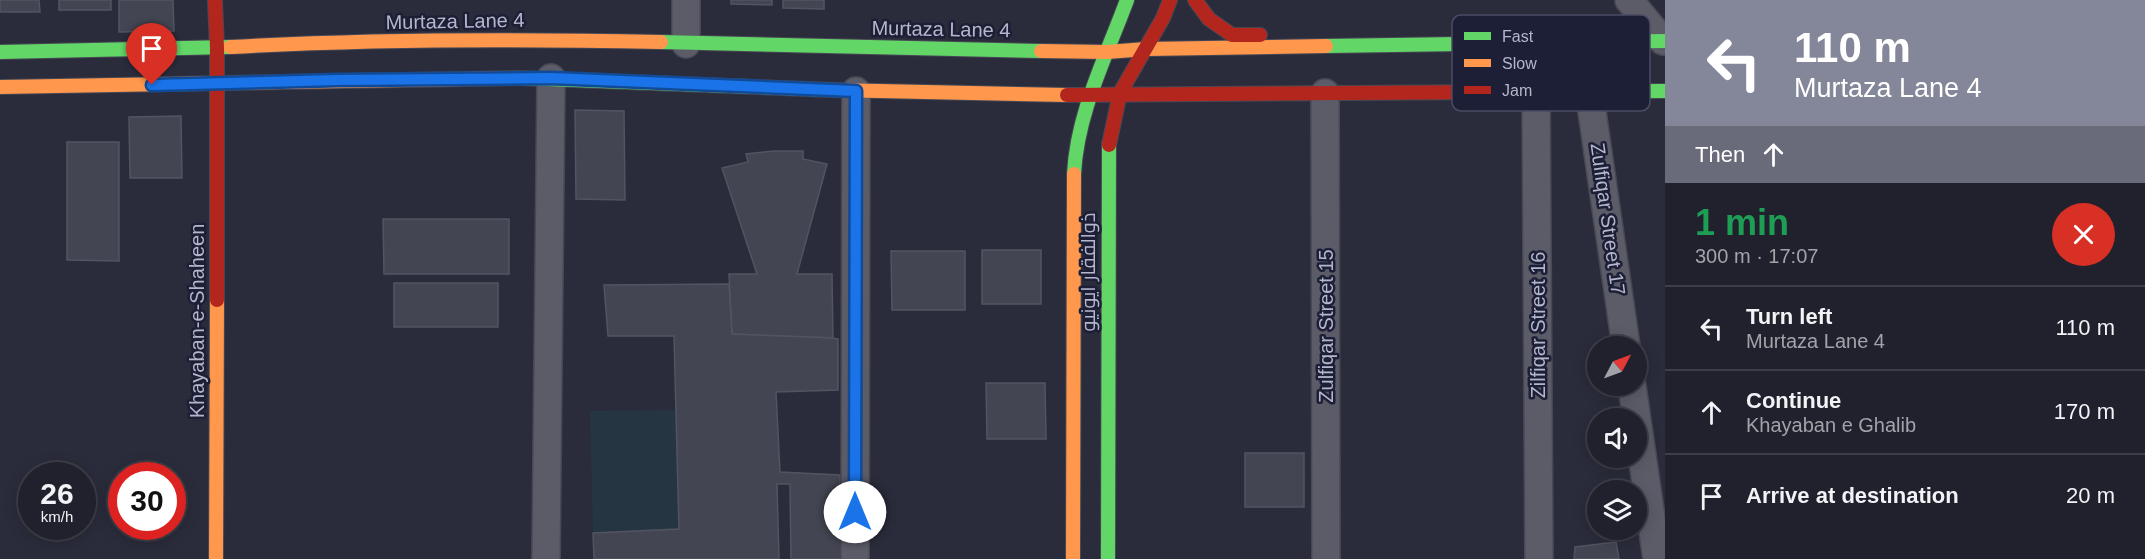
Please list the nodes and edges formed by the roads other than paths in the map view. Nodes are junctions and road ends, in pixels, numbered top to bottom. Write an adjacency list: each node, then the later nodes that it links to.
1 (216, 0): 13 (street, Khayaban-e-Shaheen)
2 (686, 0): 10 (street)
3 (1127, 0): 16 (street, ذوالفقار ایونیو)
4 (1170, 0): 14 (street, ذوالفقار ایونیو)
5 (1195, 0): 12 (street)
6 (1629, 0): 7 (street)
7 (1642, 15)
8 (1650, 25): 9 (street)
9 (1664, 41)
10 (687, 44): 13 (street, Murtaza Lane 4); 16 (street, Murtaza Lane 4)
11 (1452, 45): 12 (street, Murtaza Lane 4)
12 (1308, 47): 14 (street, Murtaza Lane 4)
13 (217, 48): 15 (street, Murtaza Lane 4); 18 (street, Khayaban-e-Shaheen)
14 (1146, 49): 16 (street, Murtaza Lane 4); 22 (street, ذوالفقار ایونیو)
15 (0, 52)
16 (1107, 52): 24 (street, ذوالفقار ایونیو)
17 (551, 78): 18 (street); 20 (street); 30 (street)
18 (217, 84): 19 (street); 29 (street, Khayaban-e-Shaheen)
19 (0, 87)
20 (856, 91): 24 (street); 31 (street)
21 (1452, 92): 23 (street)
22 (1120, 93): 23 (street); 24 (street); 33 (street, ذوالفقار ایونیو)
23 (1325, 93): 34 (street, Zulfiqar Street 15)
24 (1091, 95): 32 (street, ذوالفقار ایونیو)
25 (1536, 111): 35 (street, Zilfiqar Street 16)
26 (1592, 111): 27 (street, Zulfiqar Street 17)
27 (1625, 336)
28 (1633, 396): 36 (street)
29 (216, 559)
30 (546, 559)
31 (855, 559)
32 (1073, 559)
33 (1108, 559)
34 (1326, 559)
35 (1539, 559)
36 (1657, 559)

